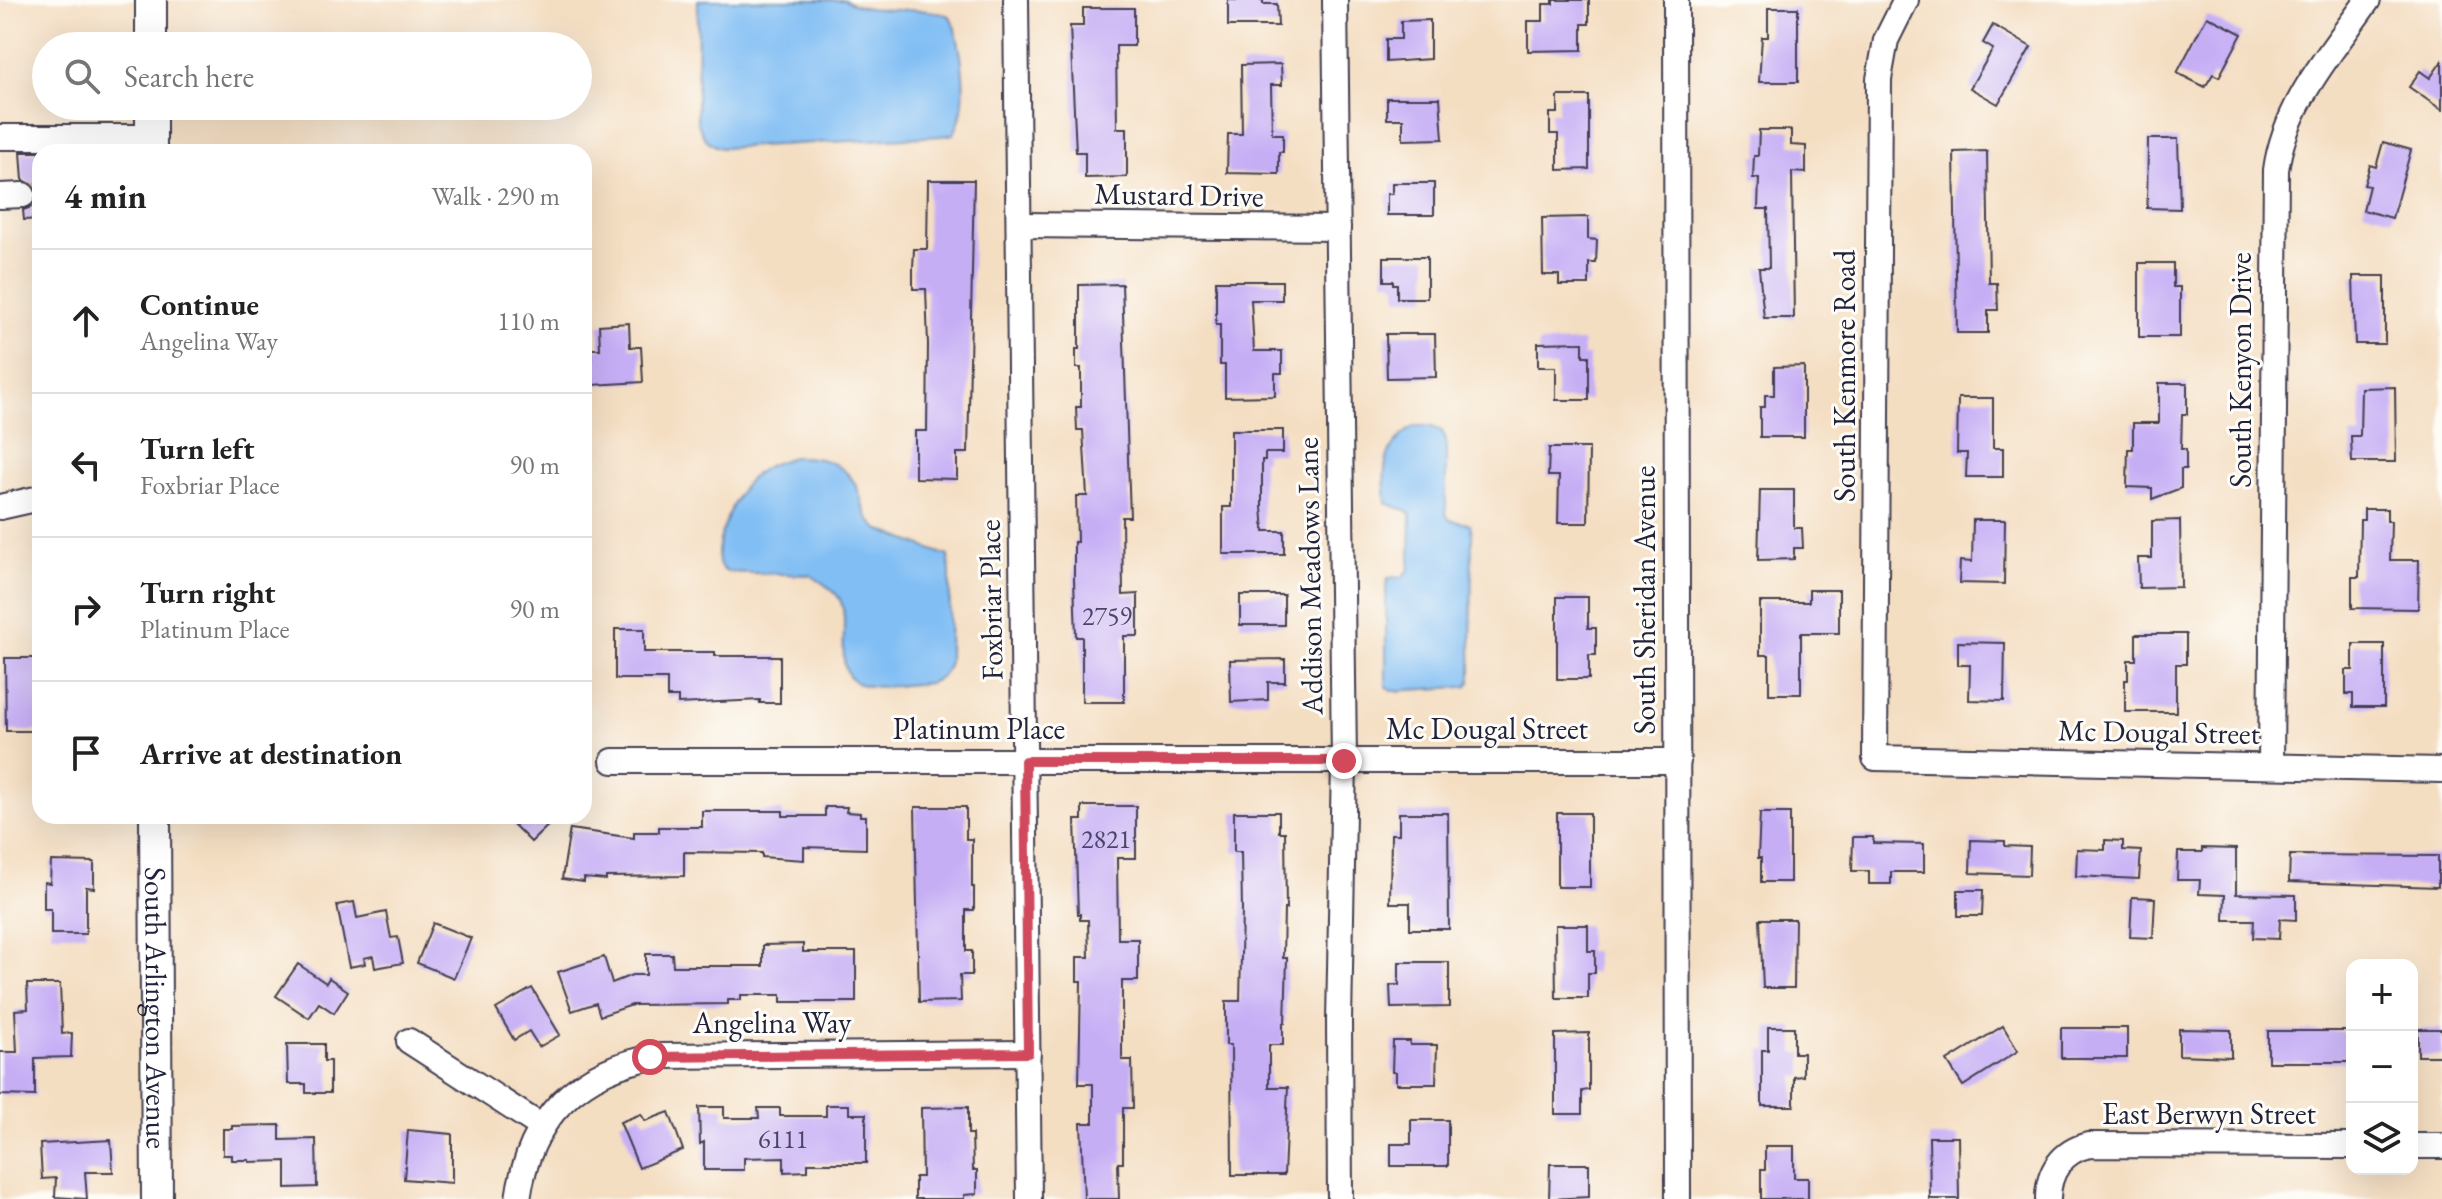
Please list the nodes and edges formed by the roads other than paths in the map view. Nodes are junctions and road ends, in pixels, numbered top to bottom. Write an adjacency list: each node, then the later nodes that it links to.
1 (151, 0): 7 (main road)
2 (1016, 0): 11 (street, Foxbriar Place)
3 (1335, 0): 12 (street, Addison Meadows Lane)
4 (1676, 0): 19 (street, South Sheridan Avenue)
5 (1906, 0): 15 (street, South Kenmore Road)
6 (2368, 0): 20 (street, South Kenyon Drive)
7 (151, 32)
8 (151, 120): 10 (main road)
9 (0, 137): 10 (street)
10 (151, 144)
11 (1019, 225): 12 (street, Mustard Drive); 17 (street, Foxbriar Place)
12 (1338, 228): 18 (street, Addison Meadows Lane)
13 (32, 500): 14 (street)
14 (0, 507)
15 (1875, 758): 20 (street, Mc Dougal Street)
16 (613, 761): 17 (street, Platinum Place)
17 (1025, 761): 18 (street, Platinum Place); 24 (street, Foxbriar Place)
18 (1344, 761): 19 (street, Mc Dougal Street); 32 (street, Addison Meadows Lane)
19 (1678, 761): 33 (street, South Sheridan Avenue)
20 (2271, 766): 21 (street, Mc Dougal Street)
21 (2442, 770)
22 (155, 824): 29 (main road, South Arlington Avenue)
23 (409, 1041): 25 (street)
24 (1028, 1053): 25 (street, Angelina Way); 31 (street, Foxbriar Place)
25 (542, 1127): 30 (street, Angelina Way)
26 (2346, 1146): 34 (street, East Berwyn Street)
27 (2418, 1146): 28 (street)
28 (2442, 1146)
29 (157, 1199)
30 (518, 1199)
31 (1029, 1199)
32 (1340, 1199)
33 (1678, 1199)
34 (2048, 1199)

